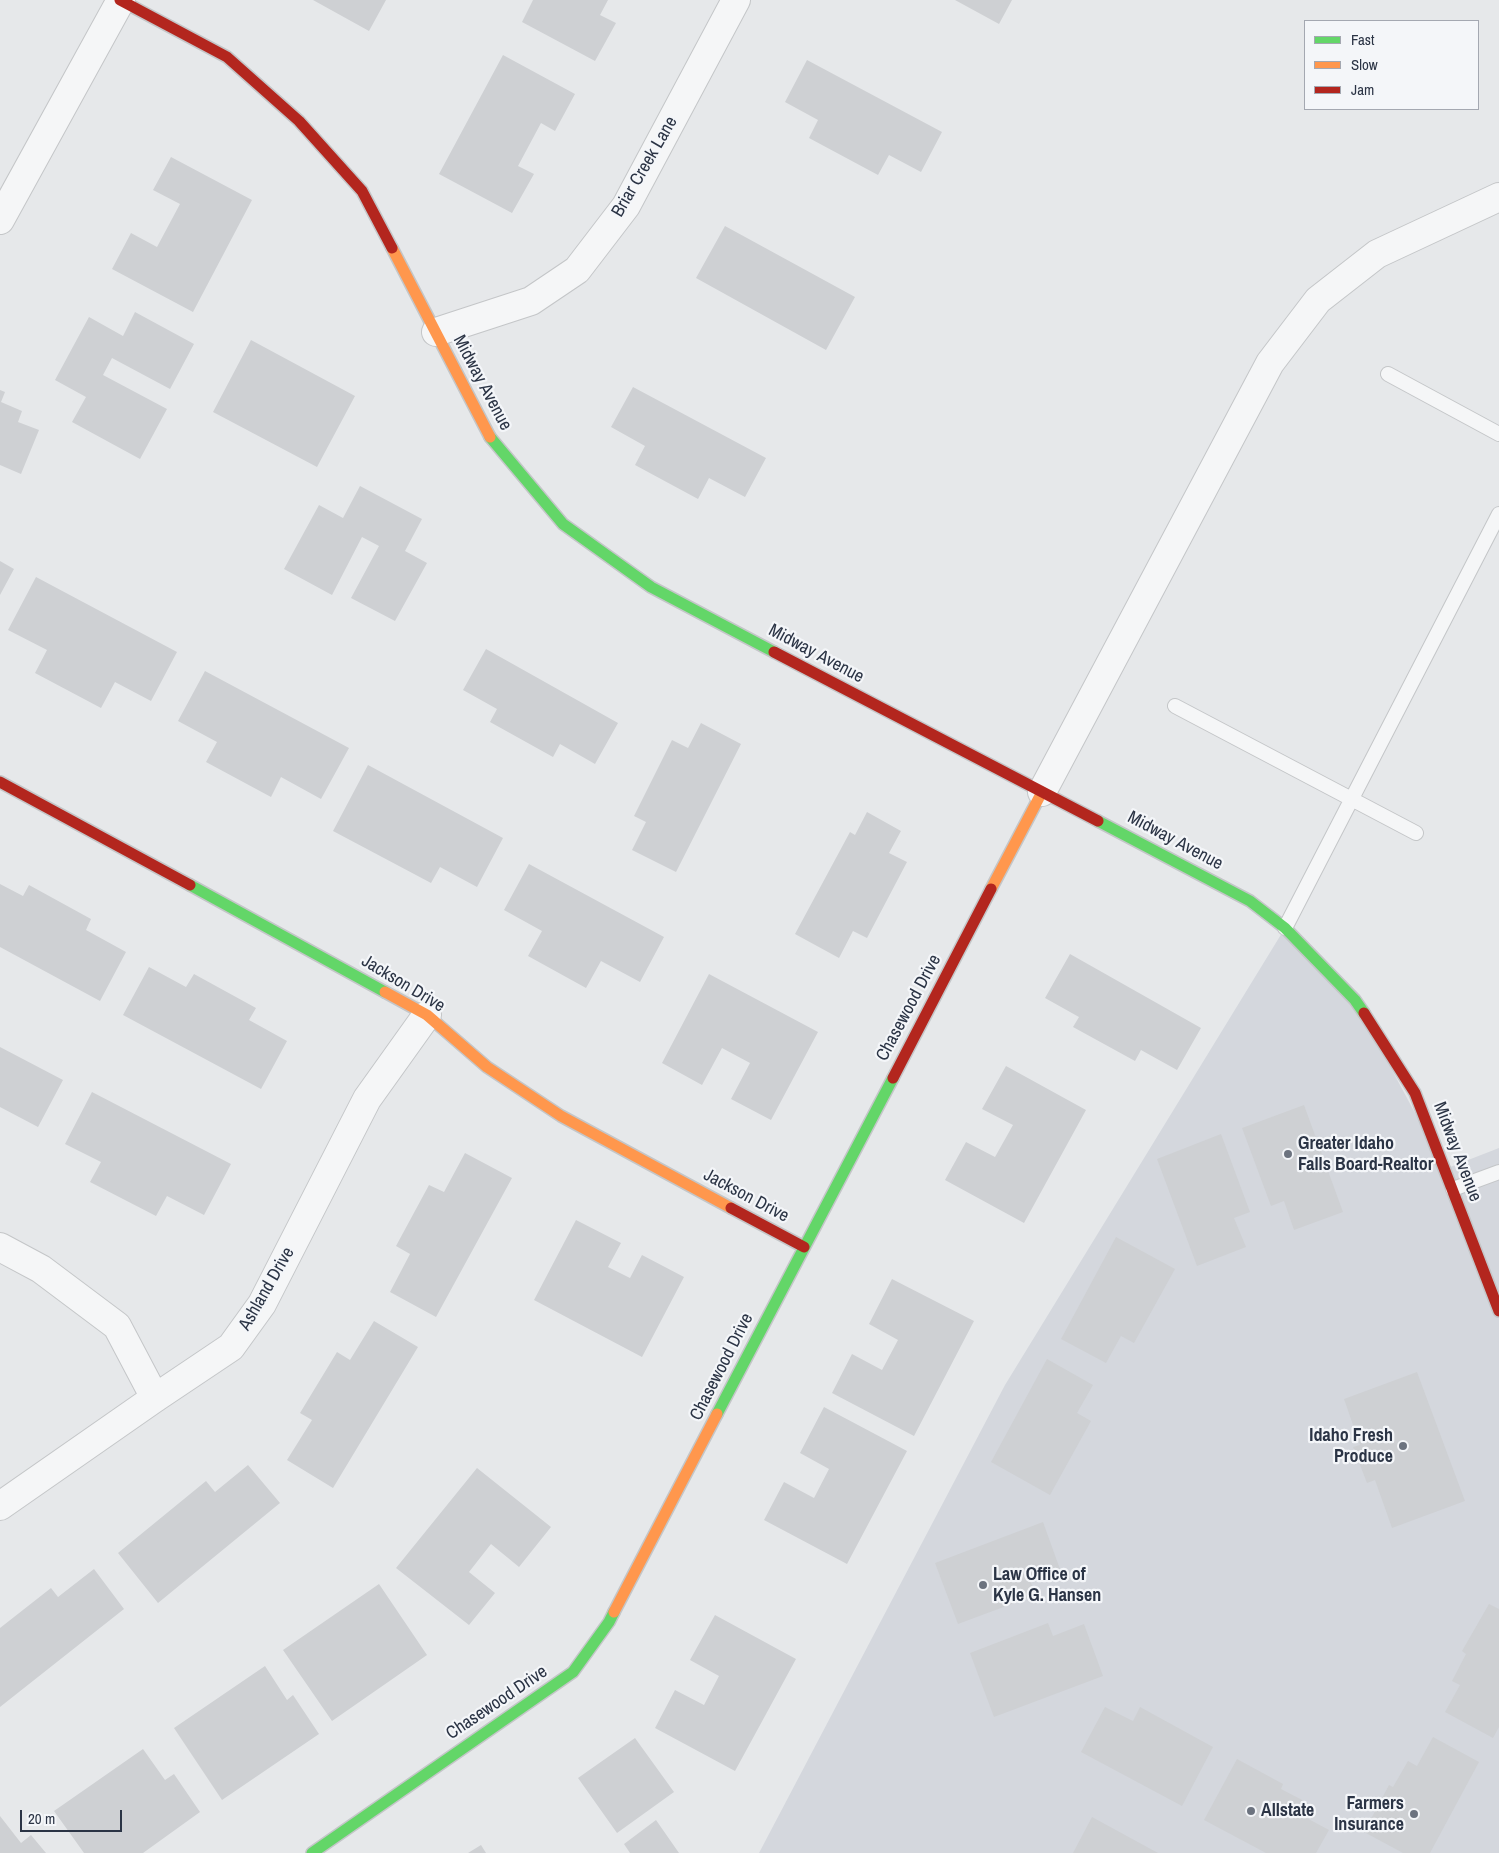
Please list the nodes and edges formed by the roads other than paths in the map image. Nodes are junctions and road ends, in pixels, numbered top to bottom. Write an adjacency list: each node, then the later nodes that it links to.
1 (121, 0): 4 (street); 5 (street, Midway Avenue)
2 (736, 0): 5 (street, Briar Creek Lane)
3 (1499, 197): 11 (street)
4 (0, 220)
5 (436, 332): 11 (street, Midway Avenue)
6 (1388, 374): 7 (lane)
7 (1499, 434)
8 (1499, 514): 12 (lane)
9 (1175, 706): 12 (lane)
10 (0, 782): 15 (street, Jackson Drive)
11 (1042, 792): 14 (street, Midway Avenue); 19 (street, Chasewood Drive)
12 (1351, 799): 13 (lane); 14 (lane)
13 (1416, 833)
14 (1285, 928): 17 (street, Midway Avenue)
15 (428, 1015): 19 (street, Jackson Drive); 21 (street, Ashland Drive)
16 (1499, 1172): 17 (lane)
17 (1453, 1189): 20 (street, Midway Avenue)
18 (0, 1247): 21 (street)
19 (804, 1247): 23 (street, Chasewood Drive)
20 (1499, 1311)
21 (154, 1398): 22 (street, Ashland Drive)
22 (0, 1506)
23 (312, 1853)

